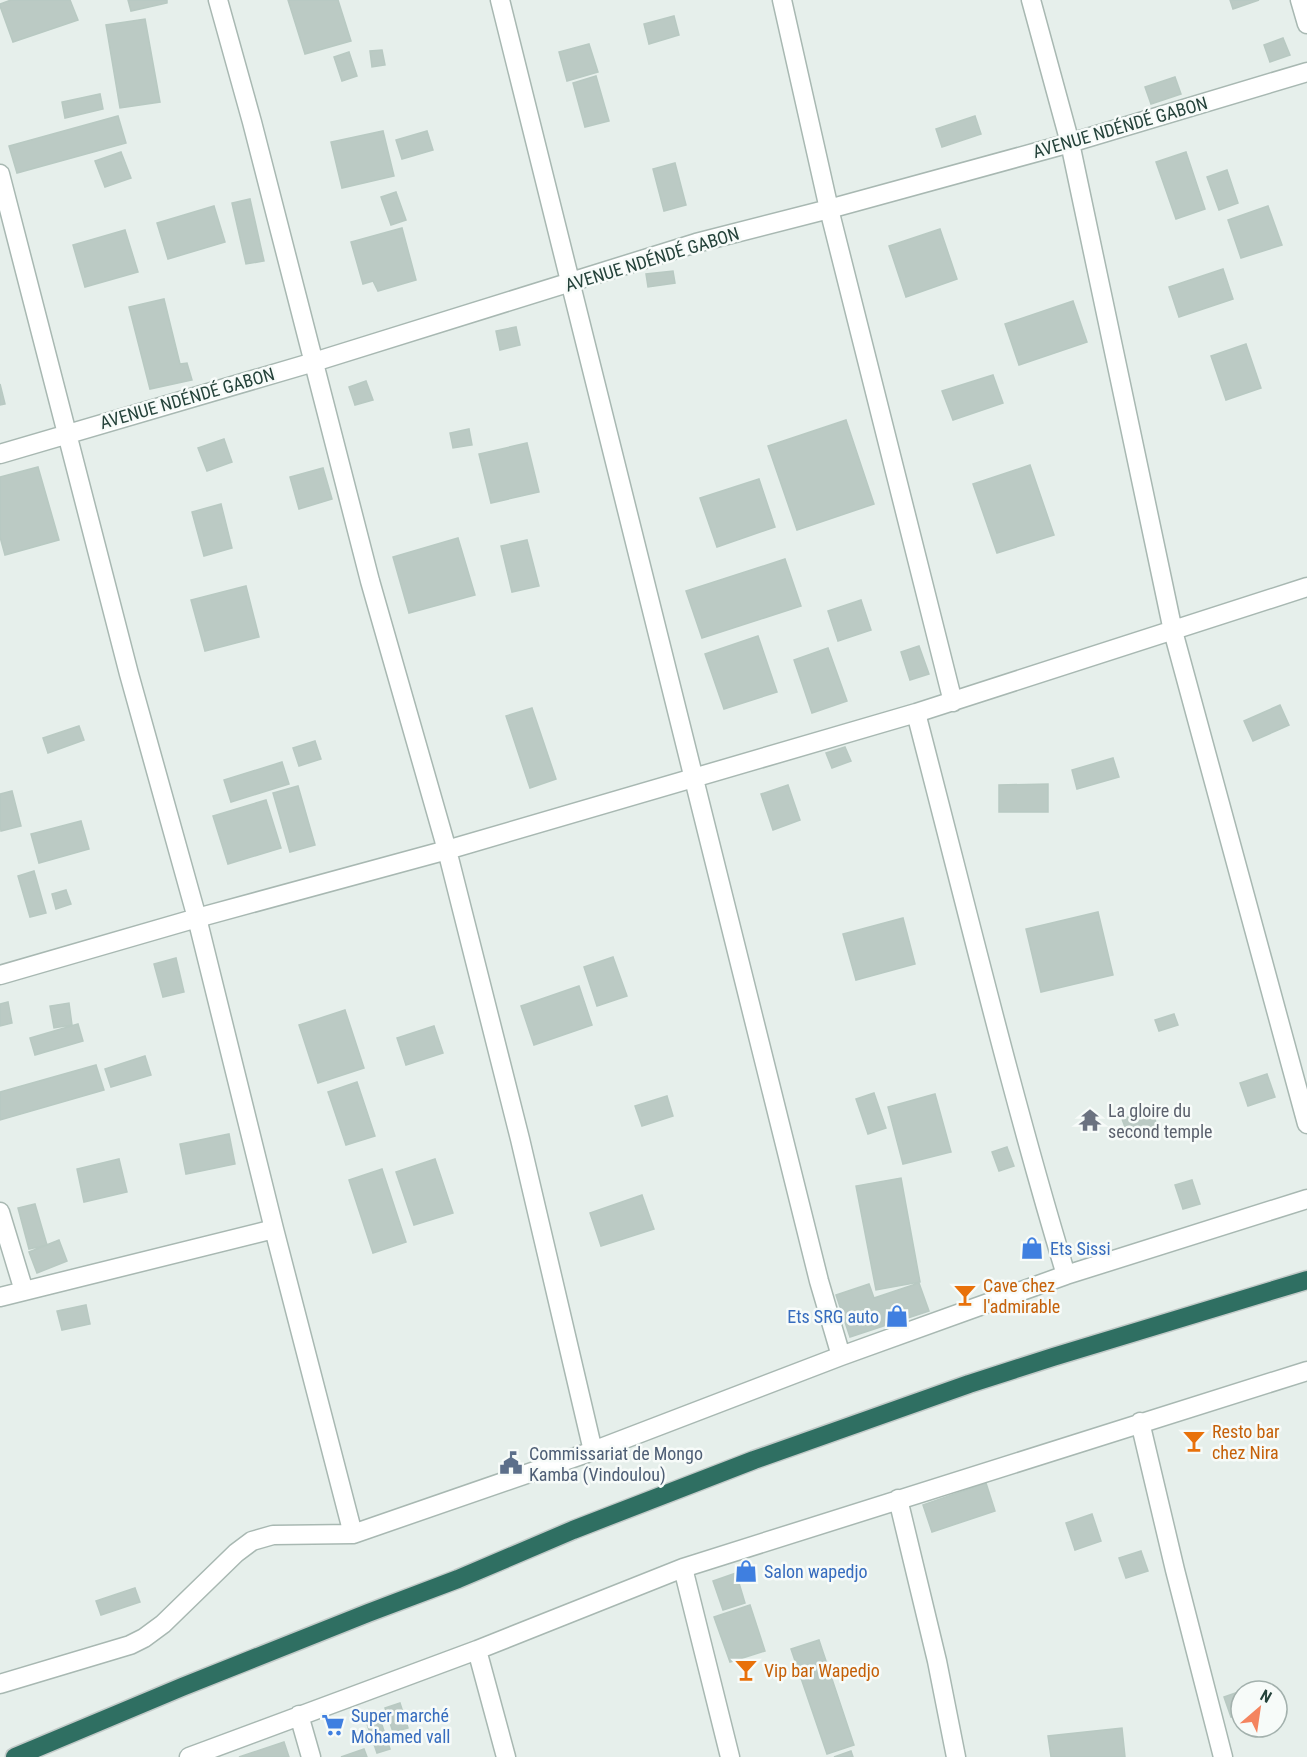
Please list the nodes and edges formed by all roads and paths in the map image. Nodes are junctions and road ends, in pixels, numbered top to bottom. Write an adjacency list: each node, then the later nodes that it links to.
1 (218, 0): 12 (street)
2 (500, 0): 11 (street)
3 (782, 0): 10 (street)
4 (1030, 0): 8 (street)
5 (1300, 0): 6 (street)
6 (1307, 24)
7 (1307, 72): 8 (street, AVENUE NDÉNDÉ GABON)
8 (1070, 143): 10 (street, AVENUE NDÉNDÉ GABON); 16 (street)
9 (0, 174): 13 (street)
10 (829, 209): 11 (street, AVENUE NDÉNDÉ GABON); 17 (street)
11 (569, 283): 12 (street, AVENUE NDÉNDÉ GABON); 19 (street)
12 (314, 362): 13 (street, AVENUE NDÉNDÉ GABON); 20 (street)
13 (67, 433): 14 (street, AVENUE NDÉNDÉ GABON); 21 (street)
14 (0, 454)
15 (1307, 587): 16 (street)
16 (1173, 631): 17 (street); 23 (street)
17 (953, 702): 18 (street)
18 (916, 713): 19 (street); 27 (street)
19 (694, 778): 20 (street); 31 (street)
20 (447, 850): 21 (street); 34 (street)
21 (197, 918): 22 (street); 26 (street)
22 (0, 975)
23 (1307, 1124)
24 (1307, 1199): 27 (street)
25 (0, 1212): 29 (street)
26 (274, 1229): 29 (street); 36 (street)
27 (1066, 1275): 31 (street)
28 (1307, 1280): 41 (highway)
29 (24, 1291): 30 (street)
30 (0, 1297)
31 (841, 1356): 34 (street)
32 (1307, 1371): 33 (street)
33 (1140, 1422): 35 (street); 47 (street)
34 (593, 1451): 36 (street)
35 (898, 1499): 37 (street); 46 (street)
36 (353, 1534): 39 (street)
37 (682, 1568): 38 (street); 45 (street)
38 (477, 1650): 40 (street); 44 (street)
39 (0, 1684)
40 (300, 1715): 42 (street); 43 (street)
41 (15, 1757)
42 (189, 1757)
43 (311, 1757)
44 (506, 1757)
45 (730, 1757)
46 (956, 1757)
47 (1223, 1757)

